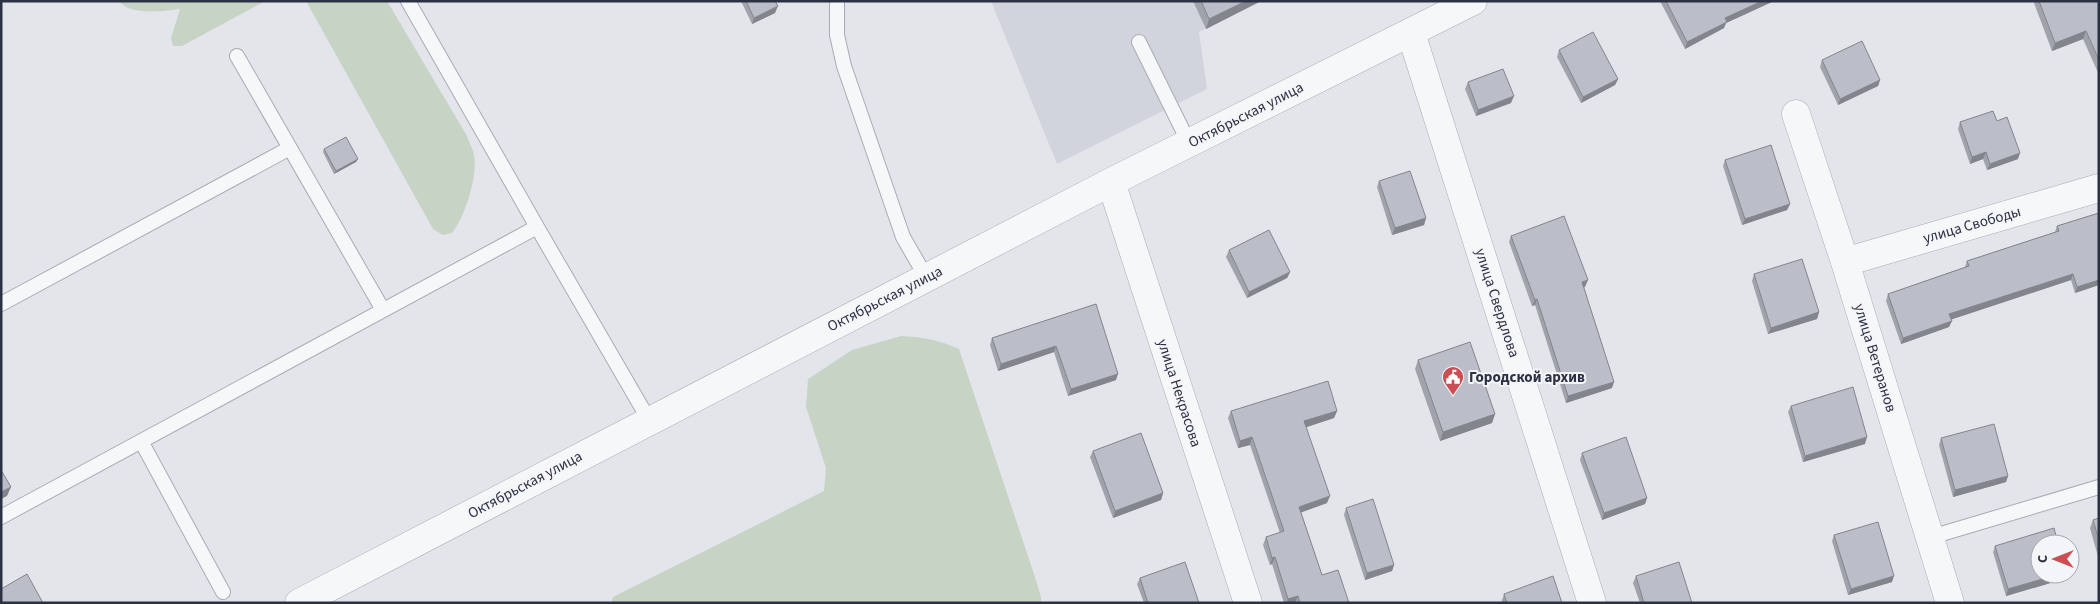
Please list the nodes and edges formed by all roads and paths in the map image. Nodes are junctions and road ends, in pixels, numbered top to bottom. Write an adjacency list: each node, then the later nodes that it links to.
1 (408, 1): 12 (lane)
2 (837, 1): 14 (lane)
3 (1473, 1): 4 (street, Октябрьская улица)
4 (1411, 33): 8 (street, Октябрьская улица); 26 (street, улица Свердлова)
5 (1139, 42): 8 (lane)
6 (237, 56): 9 (lane)
7 (1796, 114): 13 (street, улица Ветеранов)
8 (1189, 143): 10 (street, Октябрьская улица)
9 (290, 148): 15 (lane); 16 (lane)
10 (1111, 182): 14 (street, Октябрьская улица); 25 (street, улица Некрасова)
11 (2099, 188): 13 (street, улица Свободы)
12 (537, 226): 16 (lane); 17 (lane)
13 (1845, 262): 21 (street, улица Ветеранов)
14 (926, 277): 17 (street, Октябрьская улица)
15 (1, 304)
16 (383, 310): 18 (lane)
17 (649, 420): 24 (street, Октябрьская улица)
18 (141, 441): 20 (lane); 22 (lane)
19 (2099, 487): 21 (lane)
20 (1, 517)
21 (1931, 537): 23 (street, улица Ветеранов)
22 (223, 592)
23 (1946, 602)
24 (300, 603)
25 (1248, 603)
26 (1592, 603)

